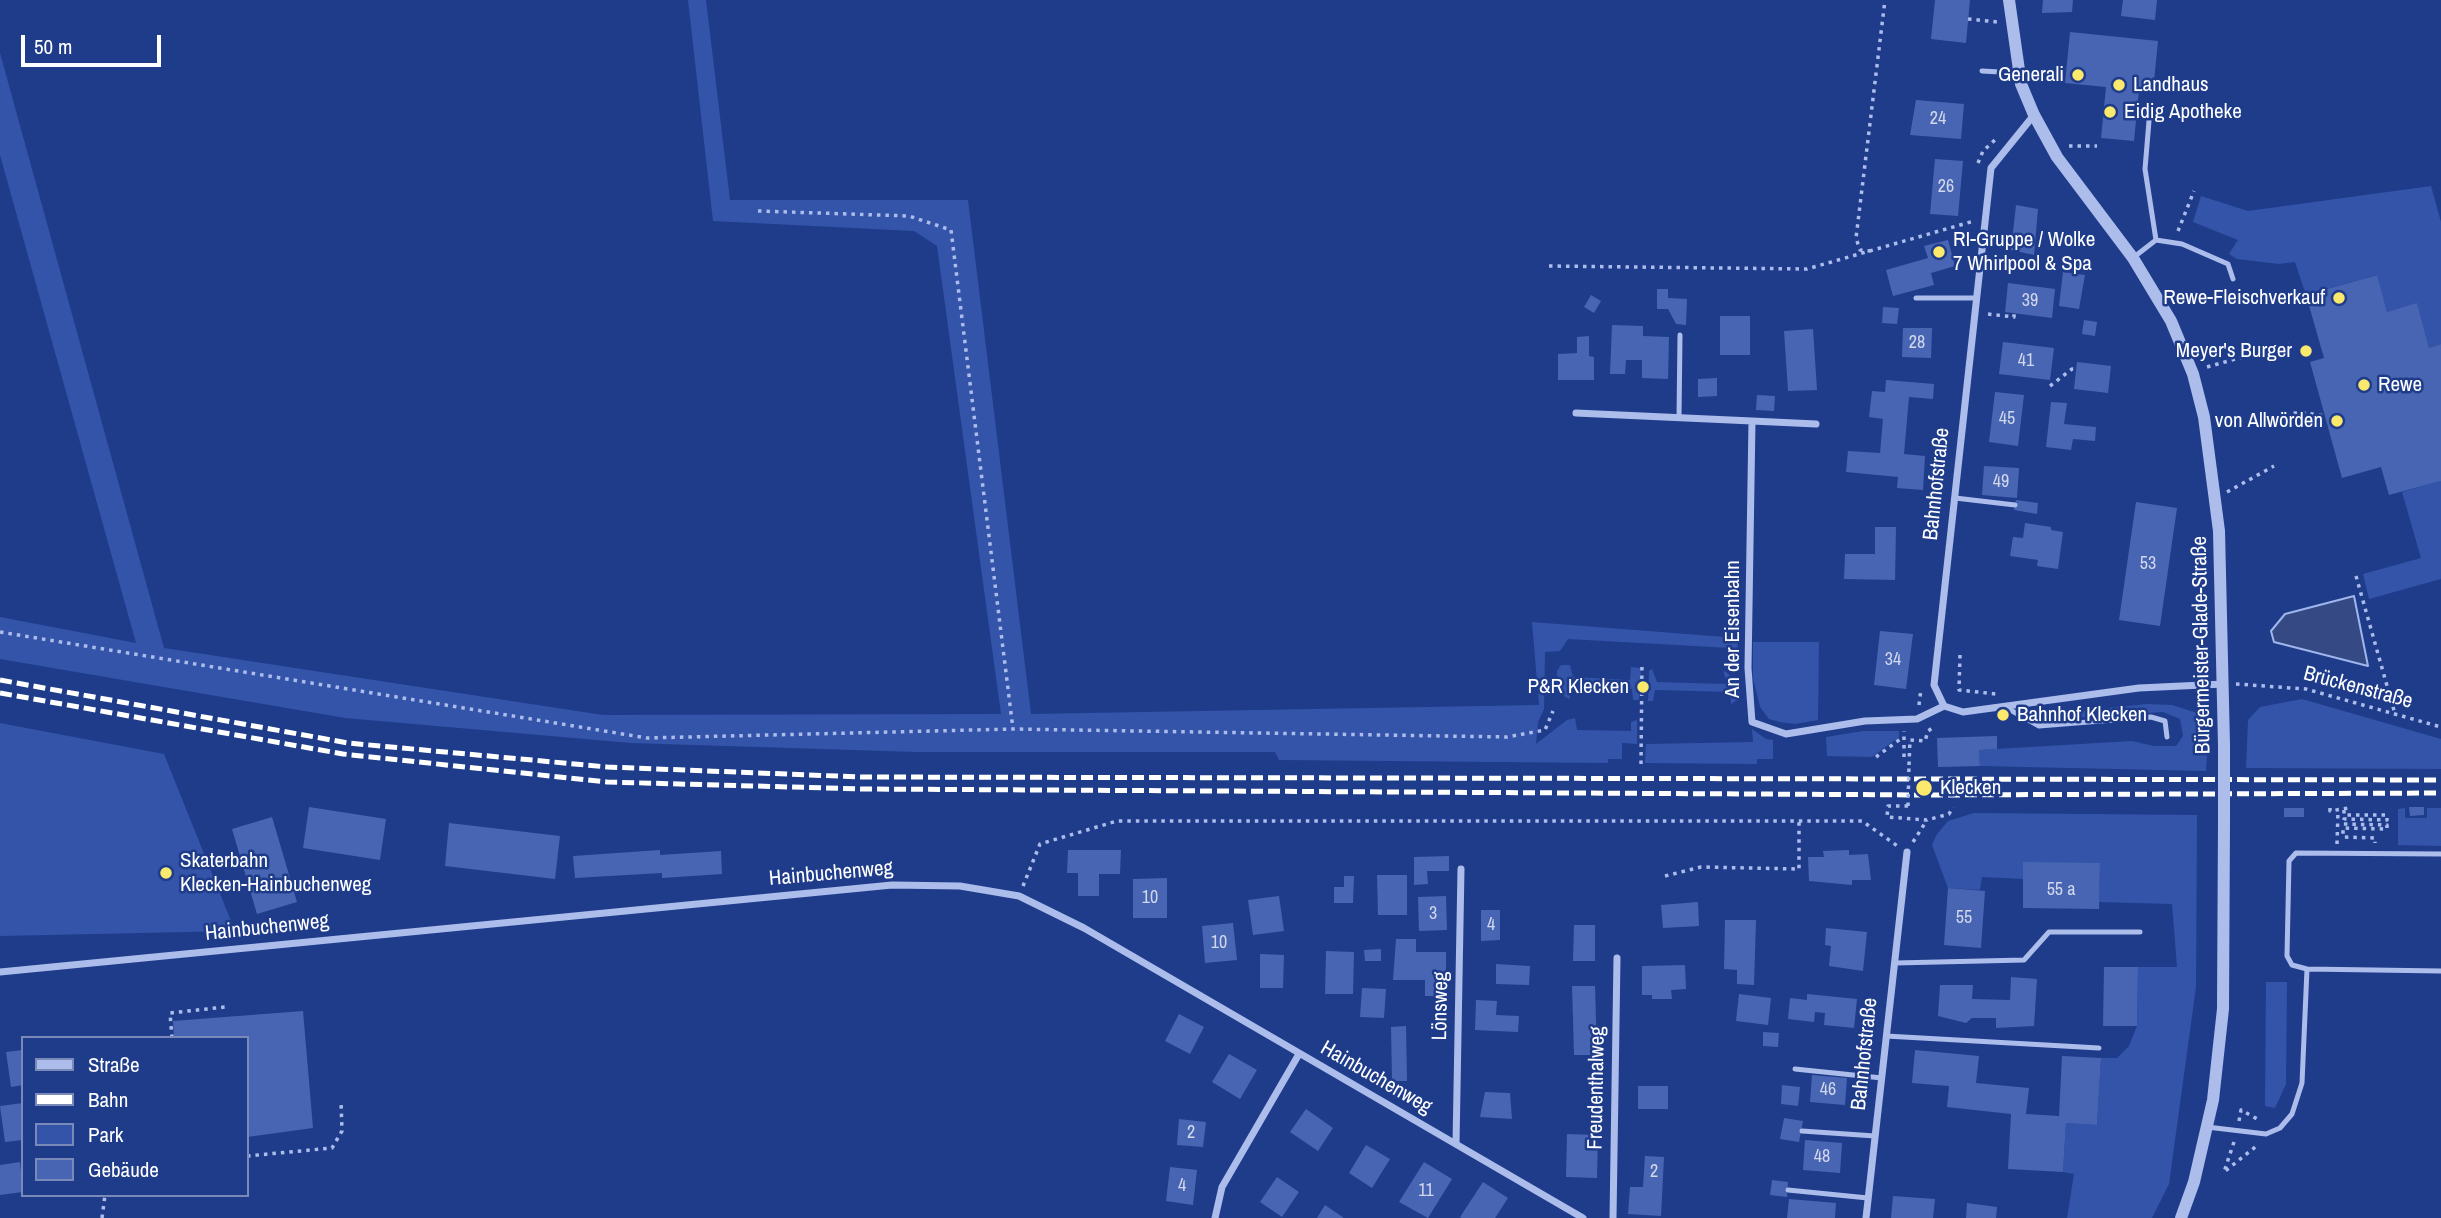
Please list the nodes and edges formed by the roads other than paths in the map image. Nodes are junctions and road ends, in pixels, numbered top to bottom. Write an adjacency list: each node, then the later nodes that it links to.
1 (2009, 0): 3 (street)
2 (1982, 71): 3 (lane)
3 (2019, 73): 5 (street)
4 (2150, 109): 6 (lane)
5 (2034, 115): 7 (street, Bürgermeister-Glade-Straße); 10 (street, Bahnhofstraße)
6 (2155, 240): 7 (lane); 8 (lane)
7 (2133, 258): 18 (street, Bürgermeister-Glade-Straße)
8 (2233, 279)
9 (1916, 298): 10 (lane)
10 (1977, 298): 16 (street, Bahnhofstraße)
11 (1680, 335): 13 (lane)
12 (1576, 414): 13 (street)
13 (1679, 418): 14 (street)
14 (1752, 421): 15 (street); 20 (street, An der Eisenbahn)
15 (1816, 424)
16 (1955, 498): 17 (lane); 20 (street, Bahnhofstraße)
17 (2015, 505)
18 (2224, 684): 19 (street); 36 (street, Bürgermeister-Glade-Straße, bridge)
19 (2005, 704): 20 (street); 21 (lane)
20 (1944, 706)
21 (2166, 737)
22 (1907, 852): 27 (street, Bahnhofstraße)
23 (2441, 854): 28 (lane)
24 (1461, 869): 39 (street, Lönsweg)
25 (2140, 932): 27 (lane)
26 (1617, 958): 44 (street, Freudenthalweg)
27 (1895, 964): 31 (street, Bahnhofstraße)
28 (2306, 969): 29 (lane); 36 (lane)
29 (2441, 971)
30 (0, 972): 33 (street, Hainbuchenweg)
31 (1886, 1036): 32 (lane); 35 (street, Bahnhofstraße)
32 (2099, 1048)
33 (1299, 1054): 39 (street, Hainbuchenweg); 42 (street)
34 (1795, 1069): 35 (lane)
35 (1882, 1078): 38 (street, Bahnhofstraße)
36 (2207, 1127): 46 (street, Bürgermeister-Glade-Straße)
37 (1802, 1131): 38 (lane)
38 (1875, 1136): 41 (street, Bahnhofstraße)
39 (1456, 1144): 43 (street, Hainbuchenweg)
40 (1788, 1190): 41 (lane)
41 (1868, 1198): 45 (street, Bahnhofstraße)
42 (1214, 1218)
43 (1583, 1218)
44 (1612, 1218)
45 (1866, 1218)
46 (2181, 1218)

